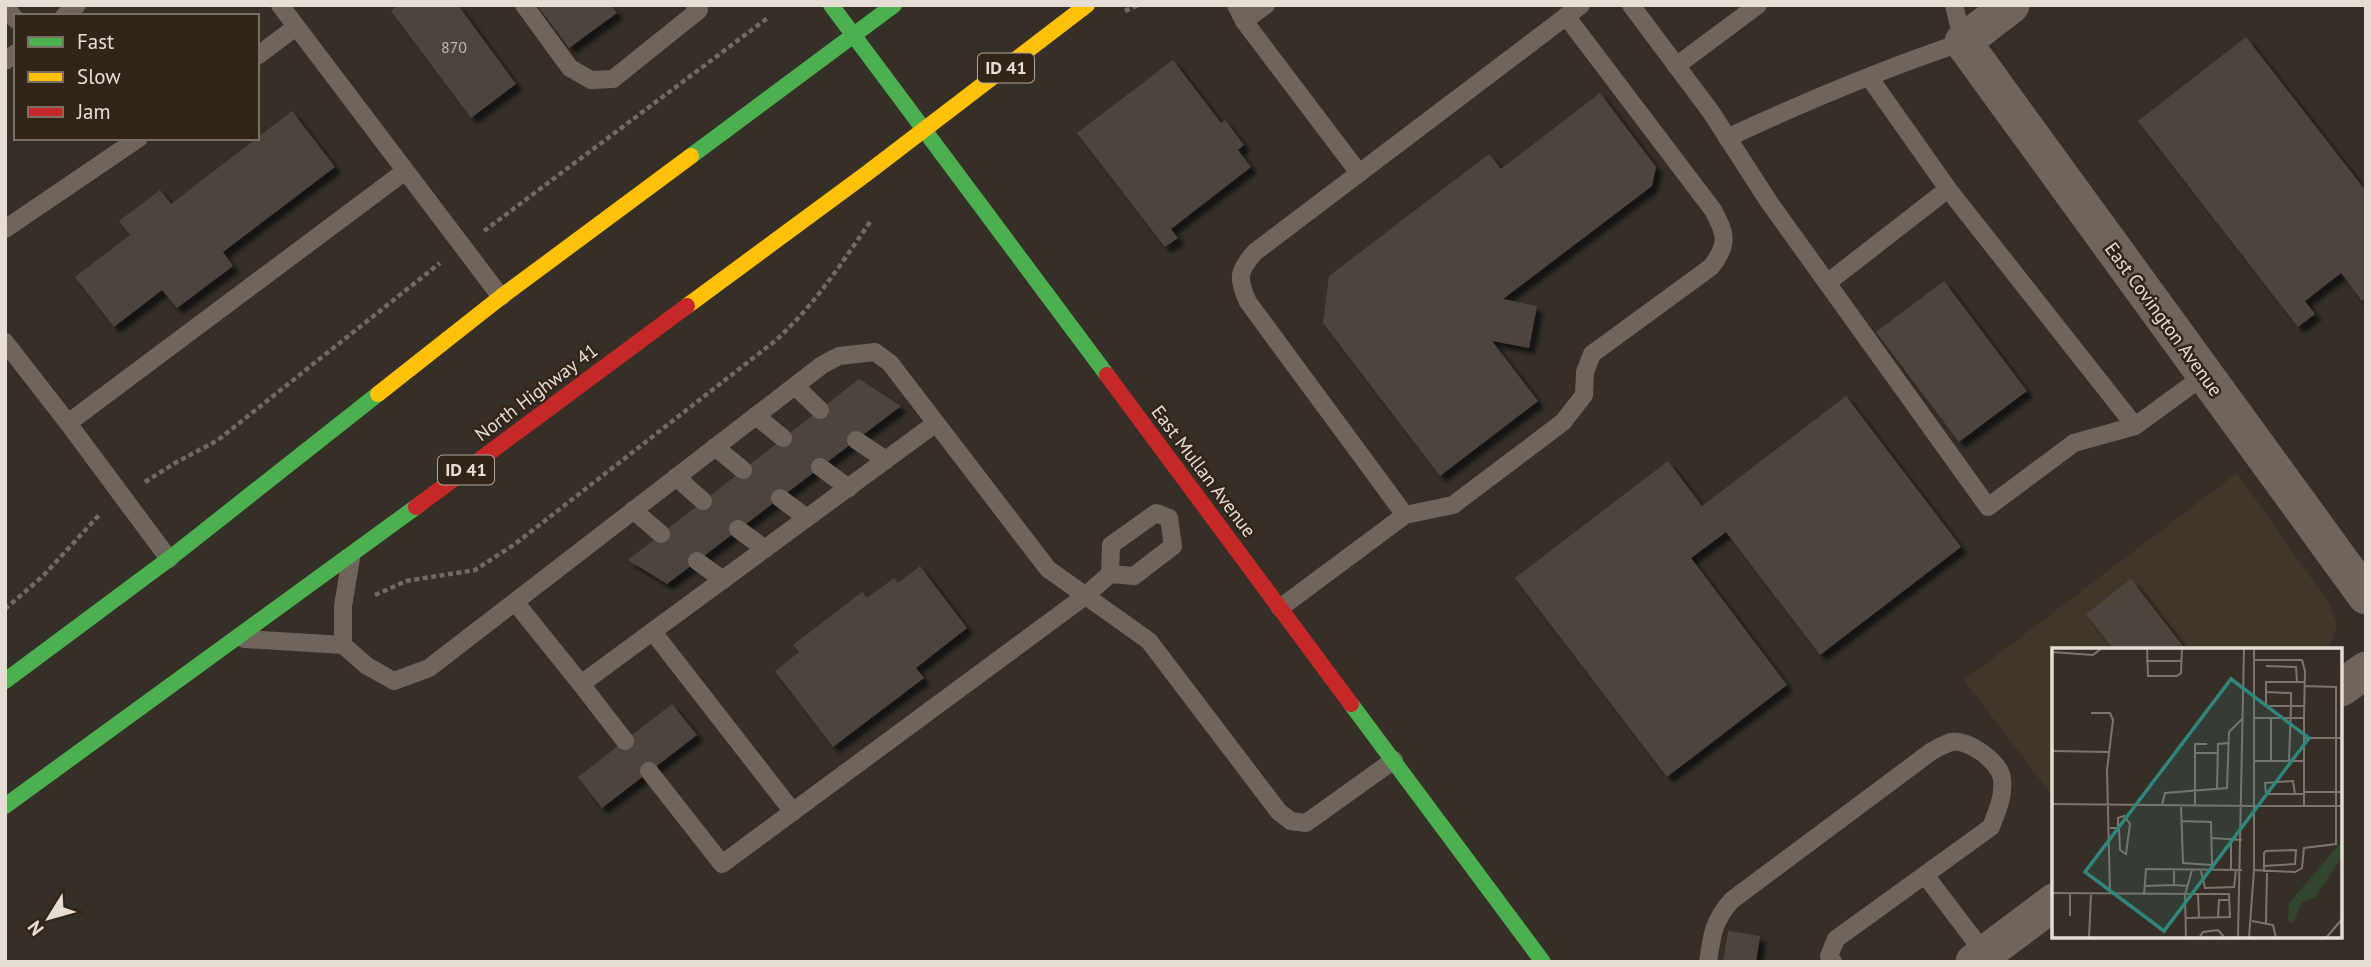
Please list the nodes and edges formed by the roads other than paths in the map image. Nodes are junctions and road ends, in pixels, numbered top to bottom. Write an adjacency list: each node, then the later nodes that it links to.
1 (280, 5): 15 (lane)
2 (524, 5): 12 (lane)
3 (831, 5): 16 (main road, East Mullan Avenue)
4 (894, 5): 16 (main road)
5 (1087, 5): 21 (main road, North Highway 41 / ID 41)
6 (1266, 5): 13 (lane)
7 (1581, 5): 14 (lane)
8 (1631, 5): 19 (lane)
9 (1758, 5): 19 (lane)
10 (1954, 5): 17 (lane)
11 (2011, 5): 17 (street)
12 (697, 8)
13 (1240, 13): 25 (lane)
14 (1566, 16): 25 (lane); 50 (lane)
15 (296, 27): 18 (lane); 24 (lane)
16 (853, 36): 21 (main road, East Mullan Avenue); 29 (main road)
17 (1964, 42): 20 (lane); 31 (street, East Covington Avenue)
18 (259, 55)
19 (1676, 66): 22 (lane)
20 (1868, 77): 22 (lane); 26 (lane)
21 (923, 128): 48 (main road, East Mullan Avenue); 55 (main road, North Highway 41 / ID 41)
22 (1727, 138): 28 (lane)
23 (136, 140): 27 (lane)
24 (404, 172): 29 (lane); 35 (lane)
25 (1359, 173): 50 (lane)
26 (1948, 189): 28 (lane); 37 (lane)
27 (5, 229)
28 (1827, 283): 37 (lane)
29 (501, 297): 56 (main road)
30 (5, 342): 35 (lane)
31 (2205, 375): 37 (lane); 61 (street, East Covington Avenue)
32 (795, 386): 33 (lane); 34 (lane); 36 (lane)
33 (820, 410)
34 (756, 416): 38 (lane); 40 (lane)
35 (68, 422): 56 (lane)
36 (936, 423): 41 (lane); 60 (lane)
37 (2135, 426)
38 (783, 438)
39 (856, 440): 41 (lane)
40 (715, 447): 43 (lane); 44 (lane)
41 (886, 460): 45 (lane)
42 (820, 467): 45 (lane)
43 (743, 470)
44 (676, 477): 47 (lane); 49 (lane)
45 (849, 488): 51 (lane)
46 (780, 498): 51 (lane)
47 (703, 501)
48 (1183, 508): 58 (lane); 58 (lane); 63 (main road, East Mullan Avenue)
49 (634, 510): 53 (lane); 62 (lane)
50 (1405, 515): 63 (lane)
51 (807, 518): 54 (lane)
52 (738, 529): 54 (lane)
53 (661, 534)
54 (765, 550): 59 (lane)
55 (352, 555): 65 (main road, North Highway 41 / ID 41); 66 (lane)
56 (169, 559): 68 (main road)
57 (697, 561): 59 (lane)
58 (1110, 574): 60 (lane)
59 (723, 580): 64 (lane)
60 (1085, 596): 72 (lane); 75 (lane)
61 (2366, 596)
62 (515, 601): 66 (lane); 69 (lane)
63 (1280, 608): 72 (main road, East Mullan Avenue)
64 (653, 632): 69 (lane); 75 (lane)
65 (237, 639): 66 (lane); 74 (main road, North Highway 41 / ID 41)
66 (343, 645)
67 (2366, 670): 70 (street)
68 (5, 681)
69 (581, 684): 71 (lane)
70 (2343, 687)
71 (625, 741)
72 (1394, 760): 79 (main road, East Mullan Avenue)
73 (649, 771): 75 (lane)
74 (5, 806)
75 (793, 812)
76 (1925, 875): 78 (lane); 80 (lane); 81 (lane)
77 (2052, 903): 78 (street)
78 (1979, 958)
79 (1543, 962)
80 (1708, 962)
81 (1833, 962)

